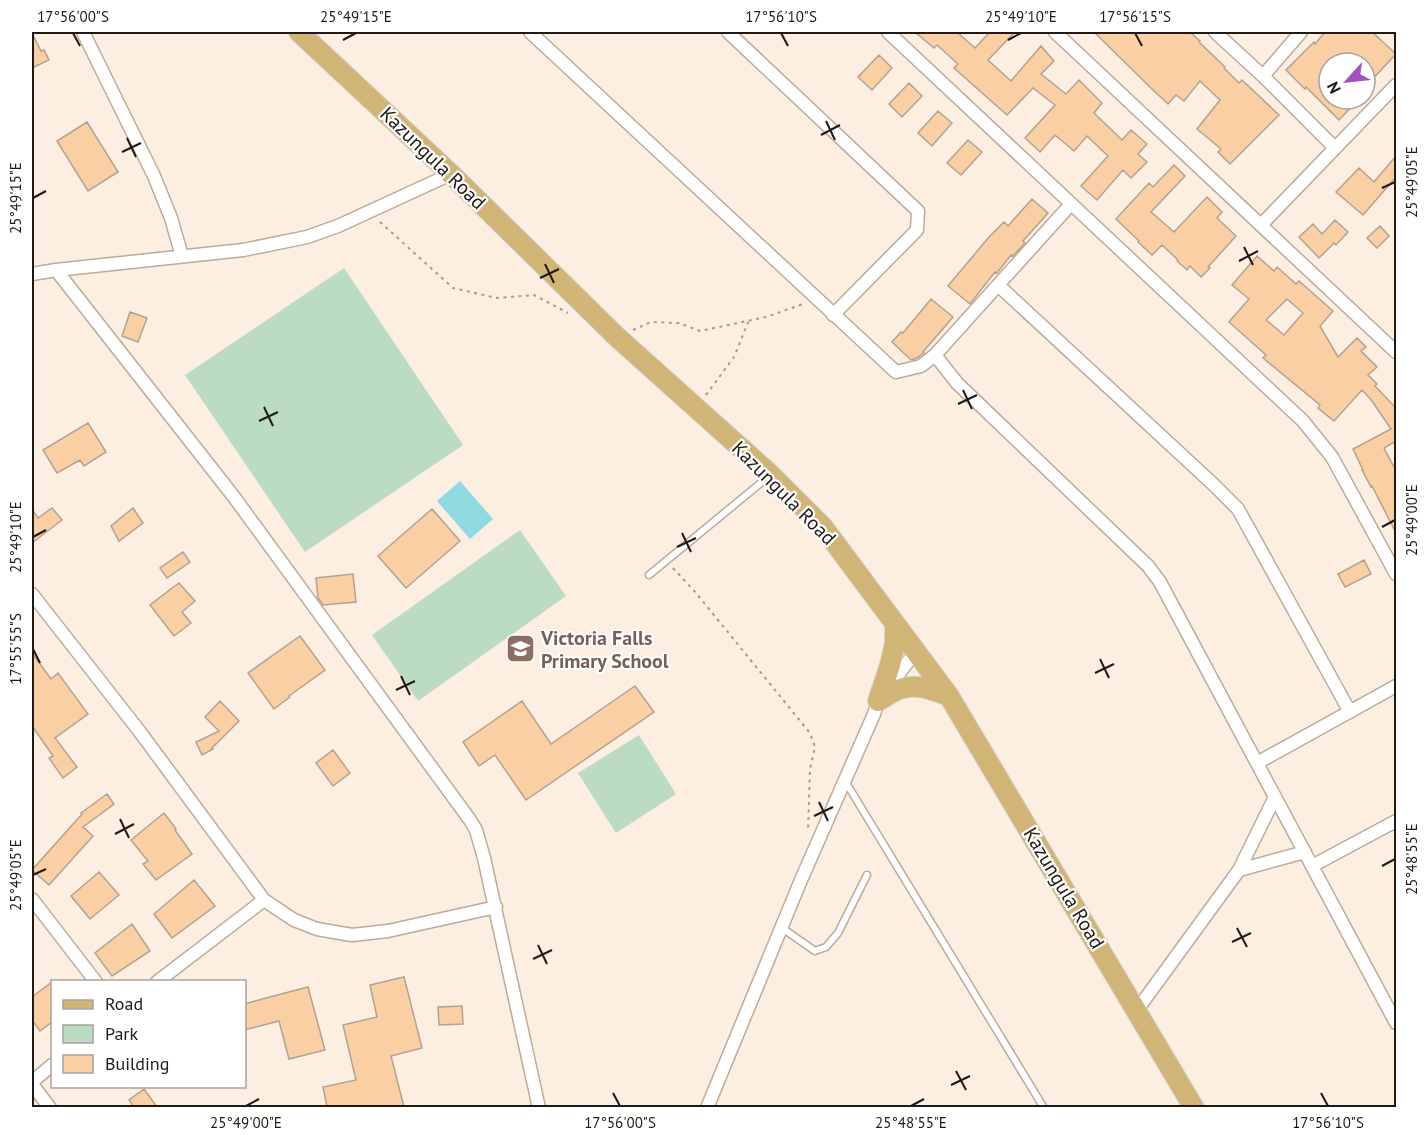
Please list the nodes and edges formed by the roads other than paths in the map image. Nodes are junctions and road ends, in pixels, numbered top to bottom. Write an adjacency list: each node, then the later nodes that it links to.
1 (83, 32): 15 (street)
2 (299, 32): 12 (main road, Kazungula Road)
3 (530, 32): 19 (street)
4 (728, 32): 19 (street)
5 (888, 32): 13 (street)
6 (1056, 32): 14 (street)
7 (1215, 32): 9 (street)
8 (1301, 32): 9 (street)
9 (1263, 76): 11 (street)
10 (1396, 85): 11 (street)
11 (1335, 148): 14 (street)
12 (451, 174): 15 (street); 22 (main road, Kazungula Road)
13 (1071, 204): 18 (street); 23 (street)
14 (1261, 225): 20 (street)
15 (182, 256): 16 (street)
16 (56, 270): 17 (street); 42 (street)
17 (32, 274)
18 (998, 285): 21 (street); 31 (street)
19 (833, 315): 21 (street)
20 (1396, 352)
21 (935, 355): 32 (street)
22 (771, 475): 24 (lane); 26 (main road, Kazungula Road)
23 (1396, 574)
24 (649, 575)
25 (32, 594): 41 (street)
26 (895, 624): 27 (main road, Kazungula Road); 30 (main road)
27 (916, 651): 29 (main road, Kazungula Road); 30 (street)
28 (1396, 686): 31 (street)
29 (949, 696): 30 (main road); 46 (main road, Kazungula Road)
30 (878, 701): 33 (street)
31 (1350, 712): 32 (street)
32 (1257, 763): 34 (street)
33 (845, 780): 43 (street); 53 (lane)
34 (1275, 797): 36 (street); 38 (street)
35 (1396, 821): 37 (street)
36 (1305, 852): 37 (street); 38 (street)
37 (1312, 866): 47 (street)
38 (1239, 870): 46 (street)
39 (867, 875): 43 (lane)
40 (32, 899): 44 (street)
41 (264, 900): 42 (street); 45 (street)
42 (496, 907): 52 (street)
43 (781, 928): 50 (street)
44 (95, 980)
45 (158, 980)
46 (1137, 1010): 54 (main road, Kazungula Road)
47 (1396, 1023)
48 (51, 1066): 49 (street)
49 (32, 1083): 51 (street)
50 (709, 1106)
51 (50, 1107)
52 (539, 1107)
53 (1044, 1107)
54 (1194, 1107)

